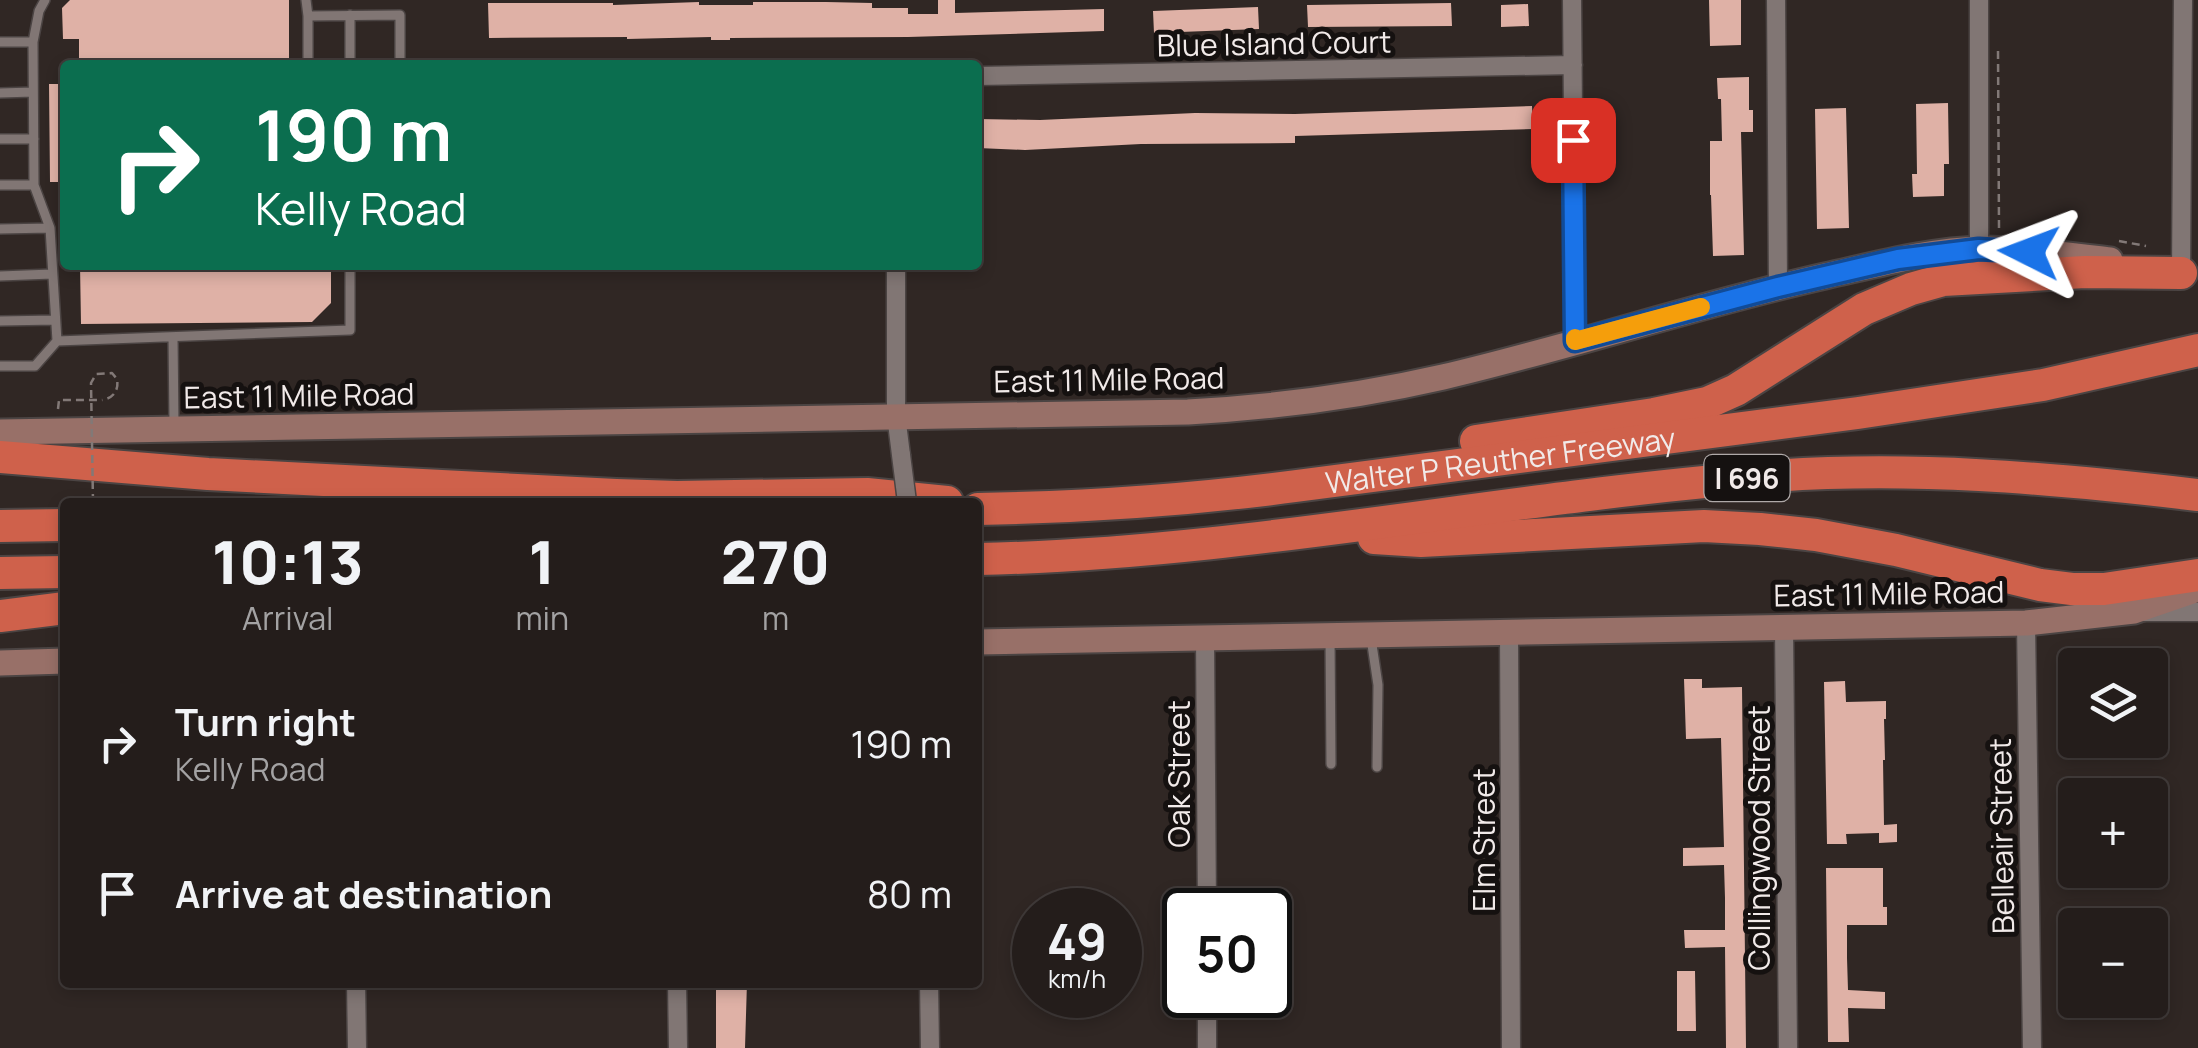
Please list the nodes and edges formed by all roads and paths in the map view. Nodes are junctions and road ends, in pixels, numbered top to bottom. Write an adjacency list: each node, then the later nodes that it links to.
1 (44, 0): 11 (lane)
2 (306, 0): 7 (lane)
3 (1572, 0): 15 (street)
4 (1776, 0): 33 (street)
5 (1979, 0): 27 (street)
6 (2183, 0): 23 (street)
7 (308, 16): 8 (lane); 12 (lane)
8 (350, 16): 13 (lane); 14 (lane)
9 (1998, 38): 26 (path)
10 (0, 42): 11 (lane)
11 (33, 42): 17 (lane)
12 (308, 60)
13 (350, 60)
14 (400, 60)
15 (1572, 65): 16 (street, Blue Island Court); 38 (street)
16 (982, 76)
17 (33, 92): 18 (lane); 19 (lane)
18 (0, 93)
19 (34, 139): 20 (lane); 22 (lane)
20 (0, 140)
21 (0, 185): 22 (lane)
22 (34, 185): 24 (lane)
23 (2190, 218): 32 (street)
24 (50, 228): 25 (lane); 30 (lane)
25 (0, 229)
26 (1999, 230)
27 (1979, 249): 32 (main road, East 11 Mile Road); 33 (main road, East 11 Mile Road)
28 (350, 270): 36 (lane)
29 (896, 270): 46 (street)
30 (52, 274): 31 (lane); 35 (lane)
31 (0, 276)
32 (2190, 276): 50 (highway)
33 (1778, 287): 38 (main road, East 11 Mile Road)
34 (0, 320): 35 (lane)
35 (55, 320): 37 (lane)
36 (173, 337): 37 (lane); 47 (lane)
37 (56, 341): 40 (lane)
38 (1575, 341): 46 (main road, East 11 Mile Road)
39 (2198, 350): 50 (highway, Walter P Reuther Freeway / I 696)
40 (0, 366)
41 (91, 400): 45 (path, bridge)
42 (91, 400): 43 (path, bridge)
43 (91, 400)
44 (91, 400): 52 (path, bridge)
45 (58, 410)
46 (896, 415): 47 (main road, East 11 Mile Road); 53 (street, bridge)
47 (174, 430): 48 (main road, East 11 Mile Road)
48 (0, 432)
49 (0, 457): 54 (highway)
50 (1312, 484): 55 (highway, Walter P Reuther Freeway / I 696)
51 (2198, 495): 58 (highway, Walter P Reuther Freeway / I 696)
52 (93, 498)
53 (906, 498)
54 (907, 498)
55 (986, 508)
56 (60, 525): 57 (highway)
57 (0, 526)
58 (1299, 534): 59 (highway, Walter P Reuther Freeway / I 696); 62 (highway)
59 (982, 559)
60 (60, 572): 61 (highway)
61 (0, 573)
62 (2198, 576)
63 (2198, 589): 65 (main road, East 11 Mile Road)
64 (60, 609): 67 (highway)
65 (2134, 611): 66 (street); 68 (main road, East 11 Mile Road)
66 (2198, 612)
67 (0, 616)
68 (2026, 623): 69 (main road, East 11 Mile Road); 90 (street, Belleair Street)
69 (1784, 627): 70 (main road, East 11 Mile Road); 89 (street, Collingwood Street)
70 (1509, 632): 71 (main road, East 11 Mile Road); 88 (street, Elm Street)
71 (1370, 635): 72 (main road, East 11 Mile Road); 78 (lane)
72 (1330, 636): 73 (main road, East 11 Mile Road); 77 (lane)
73 (1205, 638): 74 (main road, East 11 Mile Road); 79 (street, Oak Street)
74 (982, 642)
75 (60, 661): 76 (main road)
76 (0, 663)
77 (1331, 764)
78 (1377, 768)
79 (1206, 888)
80 (356, 988): 84 (street)
81 (678, 988): 85 (street)
82 (929, 988): 86 (street)
83 (1207, 1018): 87 (street)
84 (357, 1048)
85 (678, 1048)
86 (930, 1048)
87 (1208, 1048)
88 (1511, 1048)
89 (1788, 1048)
90 (2032, 1048)

